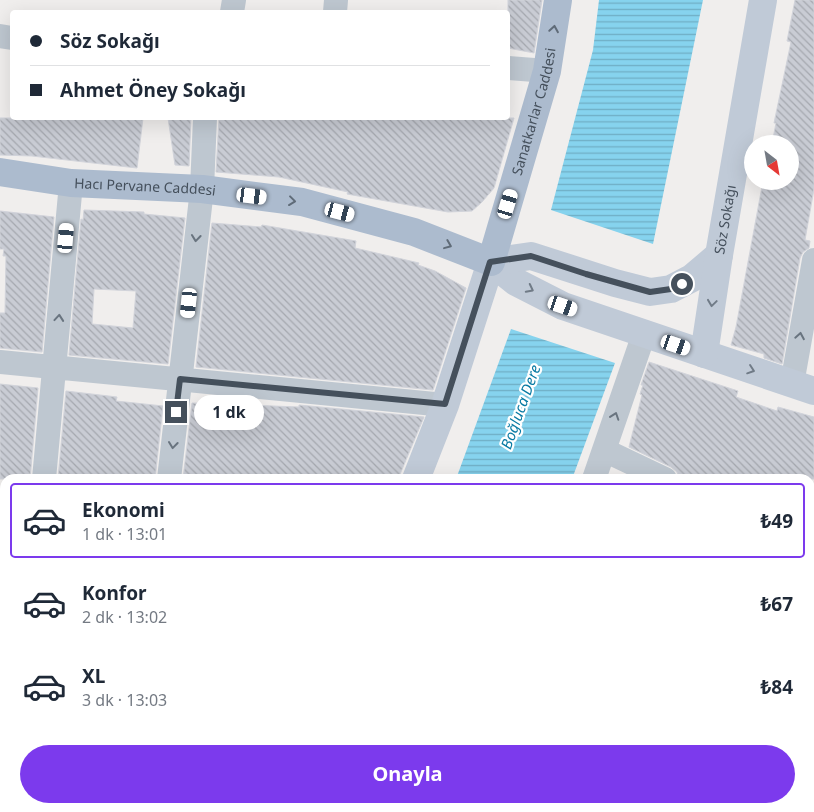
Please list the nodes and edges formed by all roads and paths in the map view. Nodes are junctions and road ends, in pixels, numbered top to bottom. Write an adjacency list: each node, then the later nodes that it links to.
1 (558, 0): 4 (main road, Sanatkarlar Caddesi, one-way to 1)
2 (762, 0): 9 (main road, Söz Sokağı)
3 (510, 68): 4 (street)
4 (547, 71): 11 (main road, Sanatkarlar Caddesi)
5 (205, 120): 8 (street)
6 (0, 172): 7 (main road, Hacı Pervane Caddesi)
7 (71, 183): 8 (main road, Hacı Pervane Caddesi); 15 (street, one-way to 7)
8 (202, 190): 11 (main road, Hacı Pervane Caddesi, one-way to 11); 16 (street, one-way to 16)
9 (719, 255): 11 (main road, Söz Sokağı); 13 (main road, one-way to 13)
10 (814, 260): 17 (street, one-way to 10)
11 (490, 262): 12 (main road, one-way to 12); 18 (main road, Sanatkarlar Caddesi)
12 (644, 334): 13 (main road); 19 (street, one-way to 12)
13 (704, 354): 17 (main road, one-way to 17)
14 (0, 362): 15 (street)
15 (54, 367): 16 (street); 20 (street)
16 (180, 379): 18 (street); 21 (street, one-way to 21)
17 (803, 388)
18 (445, 404): 22 (main road, Sanatkarlar Caddesi)
19 (604, 450): 23 (street); 24 (street)
20 (44, 474)
21 (169, 474)
22 (418, 474)
23 (596, 474)
24 (654, 474)

